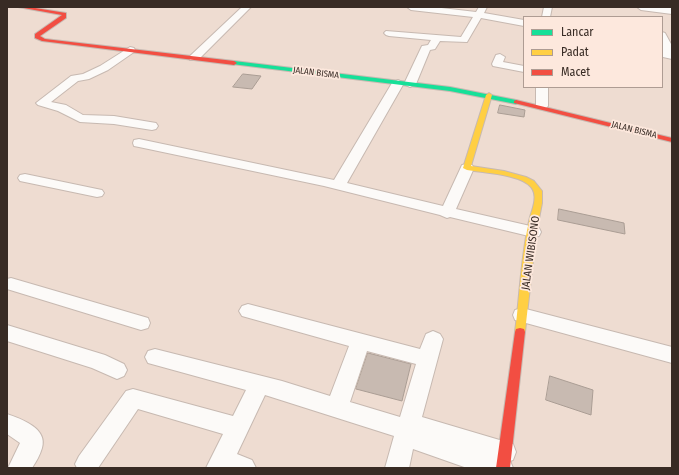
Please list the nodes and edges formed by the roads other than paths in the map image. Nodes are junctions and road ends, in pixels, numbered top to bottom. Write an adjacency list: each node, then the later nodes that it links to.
1 (20, 7): 12 (street, JALAN BISMA)
2 (247, 7): 15 (street)
3 (411, 7): 5 (street)
4 (641, 7): 6 (street)
5 (481, 11): 8 (street); 11 (street)
6 (662, 11): 7 (street)
7 (672, 11)
8 (523, 24)
9 (389, 33): 11 (street)
10 (663, 36): 13 (street)
11 (437, 38): 17 (street)
12 (130, 50): 15 (street, JALAN BISMA); 21 (street)
13 (667, 55)
14 (500, 57): 16 (street)
15 (194, 58): 17 (street, JALAN BISMA)
16 (523, 69)
17 (404, 84): 19 (street, JALAN BISMA); 26 (street)
18 (542, 88): 20 (street)
19 (489, 95): 20 (street, JALAN BISMA); 24 (street)
20 (542, 106): 22 (street, JALAN BISMA)
21 (152, 126)
22 (672, 140)
23 (139, 143): 26 (street)
24 (467, 168): 28 (street); 29 (street, JALAN WIBISONO)
25 (25, 178): 27 (street)
26 (338, 186): 28 (street)
27 (97, 192)
28 (448, 213): 29 (street)
29 (533, 232): 32 (street, JALAN WIBISONO)
30 (11, 284): 33 (street)
31 (248, 311): 36 (street)
32 (522, 315): 37 (street); 46 (street, JALAN WIBISONO)
33 (141, 323)
34 (7, 333): 40 (street)
35 (433, 339): 39 (street)
36 (360, 341): 39 (street); 42 (street)
37 (672, 355)
38 (155, 357): 41 (street)
39 (427, 359): 45 (street)
40 (117, 370)
41 (260, 384): 42 (street); 44 (street)
42 (336, 407): 45 (street)
43 (7, 424): 49 (street)
44 (238, 428): 47 (street); 48 (street)
45 (407, 430): 46 (street); 51 (street)
46 (503, 463)
47 (220, 464): 50 (street)
48 (90, 467)
49 (20, 468)
50 (244, 468)
51 (397, 468)

